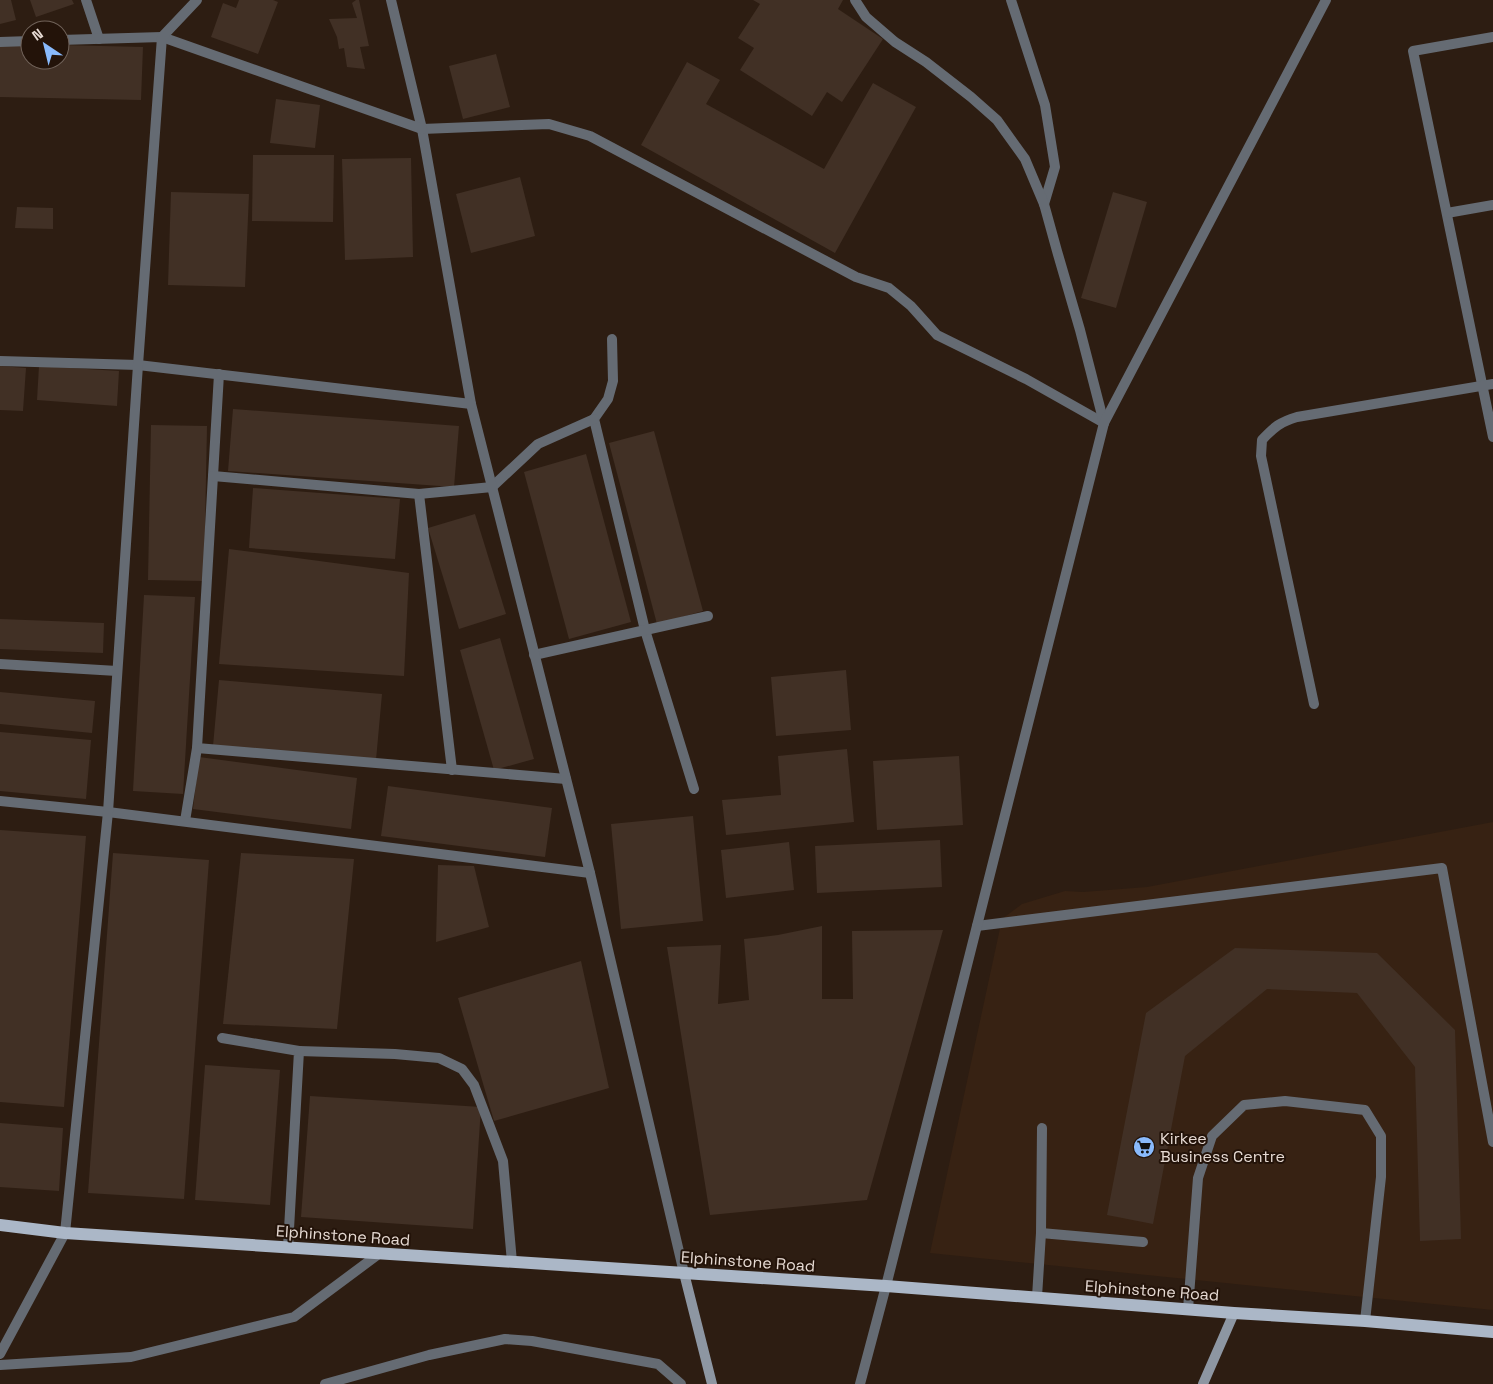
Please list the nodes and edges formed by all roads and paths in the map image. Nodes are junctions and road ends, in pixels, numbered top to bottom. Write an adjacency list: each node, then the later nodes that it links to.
1 (86, 0): 9 (street)
2 (197, 0): 7 (street)
3 (391, 0): 13 (street)
4 (855, 0): 14 (street)
5 (1011, 0): 14 (street)
6 (1326, 0): 24 (street)
7 (162, 37): 9 (street); 13 (street); 19 (street)
8 (1493, 38): 16 (street)
9 (99, 39): 10 (street)
10 (70, 40)
11 (20, 41): 12 (street)
12 (0, 42)
13 (422, 129): 22 (street); 24 (street)
14 (1044, 204): 24 (street)
15 (1493, 205): 16 (street)
16 (1447, 213): 21 (street)
17 (612, 339): 23 (street)
18 (0, 361): 19 (street)
19 (138, 365): 20 (street); 33 (street)
20 (219, 374): 22 (street); 26 (street)
21 (1488, 385): 25 (street); 34 (street)
22 (471, 404): 27 (street)
23 (594, 419): 27 (street); 30 (street)
24 (1104, 423): 43 (street)
25 (1493, 436)
26 (213, 476): 28 (street); 35 (street)
27 (492, 487): 28 (street); 31 (street)
28 (419, 494): 36 (street)
29 (708, 616): 30 (street)
30 (645, 630): 31 (street); 38 (street)
31 (534, 655): 37 (street)
32 (0, 664): 33 (street)
33 (117, 671): 40 (street)
34 (1314, 704)
35 (196, 748): 36 (street); 41 (street)
36 (452, 770): 37 (street)
37 (566, 779): 42 (street)
38 (694, 790)
39 (0, 801): 40 (street)
40 (108, 812): 41 (street); 49 (street)
41 (185, 821): 42 (street)
42 (590, 873): 55 (street)
43 (977, 926): 47 (street); 56 (street)
44 (222, 1038): 45 (street)
45 (299, 1051): 52 (street); 54 (street)
46 (1042, 1128): 50 (street)
47 (1493, 1142)
48 (0, 1225): 49 (main road, Elphinstone Road)
49 (65, 1233): 52 (main road, Elphinstone Road); 62 (street)
50 (1041, 1233): 51 (street); 57 (street)
51 (1143, 1242)
52 (288, 1247): 53 (main road, Elphinstone Road)
53 (380, 1253): 54 (main road, Elphinstone Road); 63 (street)
54 (512, 1262): 55 (main road, Elphinstone Road)
55 (684, 1273): 56 (main road, Elphinstone Road); 66 (main road)
56 (886, 1286): 57 (main road, Elphinstone Road); 67 (street)
57 (1037, 1298): 58 (main road, Elphinstone Road)
58 (1188, 1309): 59 (main road, Elphinstone Road); 60 (street)
59 (1234, 1313): 60 (main road, Elphinstone Road); 68 (main road)
60 (1365, 1321): 61 (main road, Elphinstone Road)
61 (1493, 1332)
62 (0, 1354)
63 (0, 1365)
64 (325, 1384): 65 (street)
65 (681, 1384)
66 (712, 1384)
67 (860, 1384)
68 (1203, 1384)

